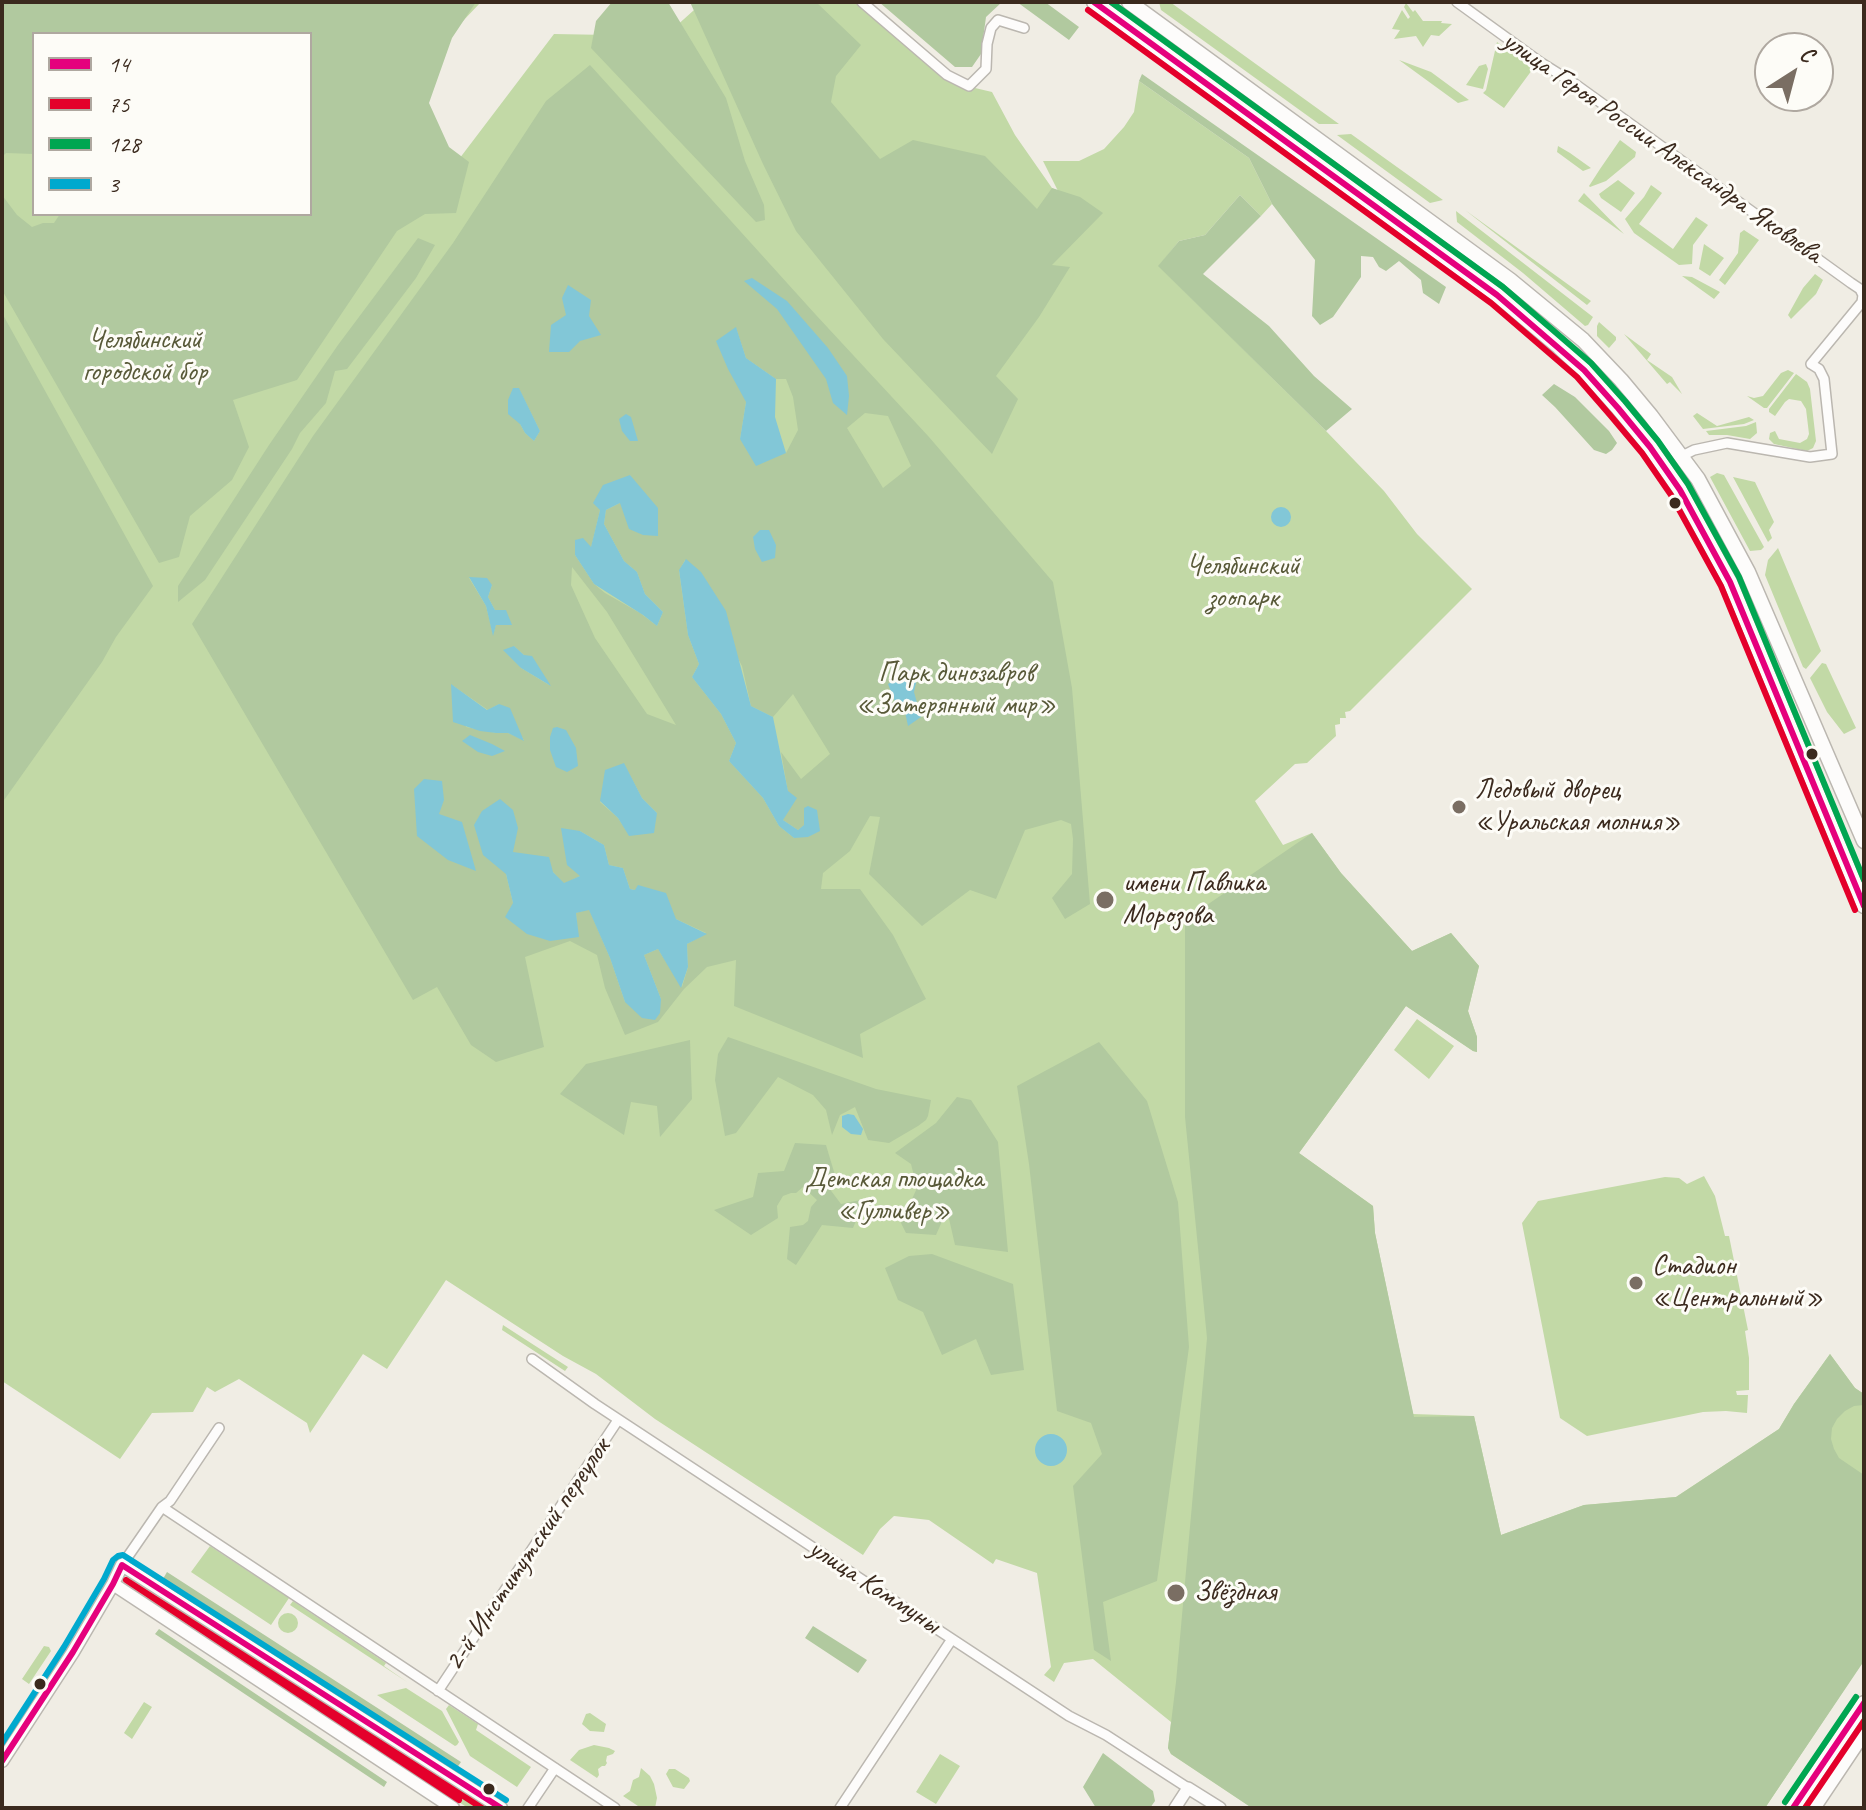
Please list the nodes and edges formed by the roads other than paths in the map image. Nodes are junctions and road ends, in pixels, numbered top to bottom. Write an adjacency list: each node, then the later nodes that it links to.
1 (862, 2): 5 (street)
2 (1094, 2): 7 (main road)
3 (1129, 2): 6 (main road)
4 (1457, 2): 6 (street, улица Героя России Александра Яковлева)
5 (1024, 28)
6 (1682, 456): 7 (main road); 8 (main road)
7 (1664, 467): 9 (main road)
8 (1856, 820): 9 (main road); 10 (main road)
9 (1833, 829): 11 (main road)
10 (1864, 841)
11 (1864, 906)
12 (532, 1359): 13 (street, улица Коммуны)
13 (618, 1420): 20 (street, улица Коммуны); 21 (street, 2-й Институтский переулок)
14 (219, 1428): 15 (street)
15 (162, 1507): 16 (street); 21 (street)
16 (122, 1565): 17 (main road); 18 (main road)
17 (113, 1584): 19 (main road); 25 (main road)
18 (175, 1599): 19 (main road); 29 (main road)
19 (163, 1617): 28 (main road)
20 (952, 1639): 27 (street, улица Коммуны); 32 (street)
21 (438, 1691): 26 (street)
22 (1864, 1703): 23 (main road)
23 (1842, 1736): 24 (main road); 35 (main road)
24 (1861, 1742): 36 (main road)
25 (2, 1761)
26 (555, 1768): 30 (street); 31 (street)
27 (1188, 1788): 33 (street); 34 (street, улица Коммуны)
28 (453, 1808)
29 (501, 1808)
30 (528, 1808)
31 (615, 1808)
32 (840, 1808)
33 (1175, 1808)
34 (1220, 1808)
35 (1793, 1808)
36 (1813, 1808)

